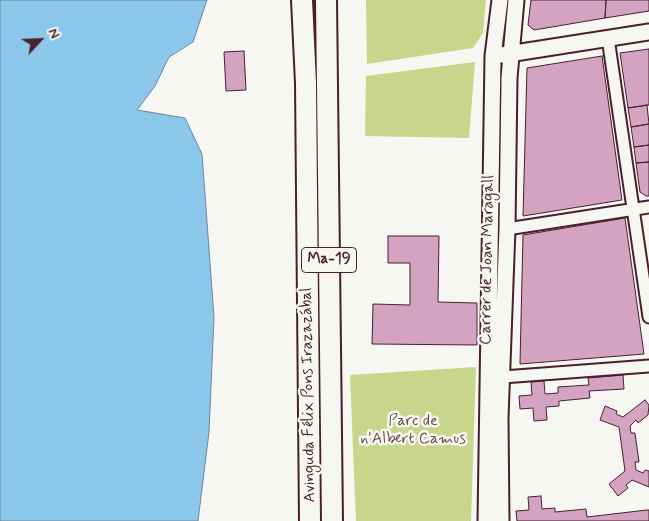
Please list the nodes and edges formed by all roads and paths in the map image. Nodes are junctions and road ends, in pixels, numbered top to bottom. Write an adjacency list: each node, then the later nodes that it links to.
1 (302, 0): 15 (highway, Avinguda Félix Pons Irazazábal / Ma-19)
2 (326, 0): 16 (highway, Avinguda Félix Pons Irazazábal / Ma-19)
3 (500, 0): 8 (street, Carrer de Joan Maragall)
4 (516, 0): 7 (street, Carrer de Joan Maragall)
5 (649, 32): 6 (street)
6 (608, 38): 7 (street); 10 (street)
7 (510, 53): 8 (street); 11 (street, Carrer de Joan Maragall)
8 (493, 56): 17 (street, Carrer de Joan Maragall)
9 (649, 207): 10 (street)
10 (633, 209): 11 (street); 12 (street)
11 (507, 229): 14 (street, Carrer de Joan Maragall)
12 (649, 317)
13 (649, 366): 14 (street)
14 (503, 377): 18 (street, Carrer de Joan Maragall)
15 (310, 521)
16 (332, 521)
17 (486, 521)
18 (501, 521)

